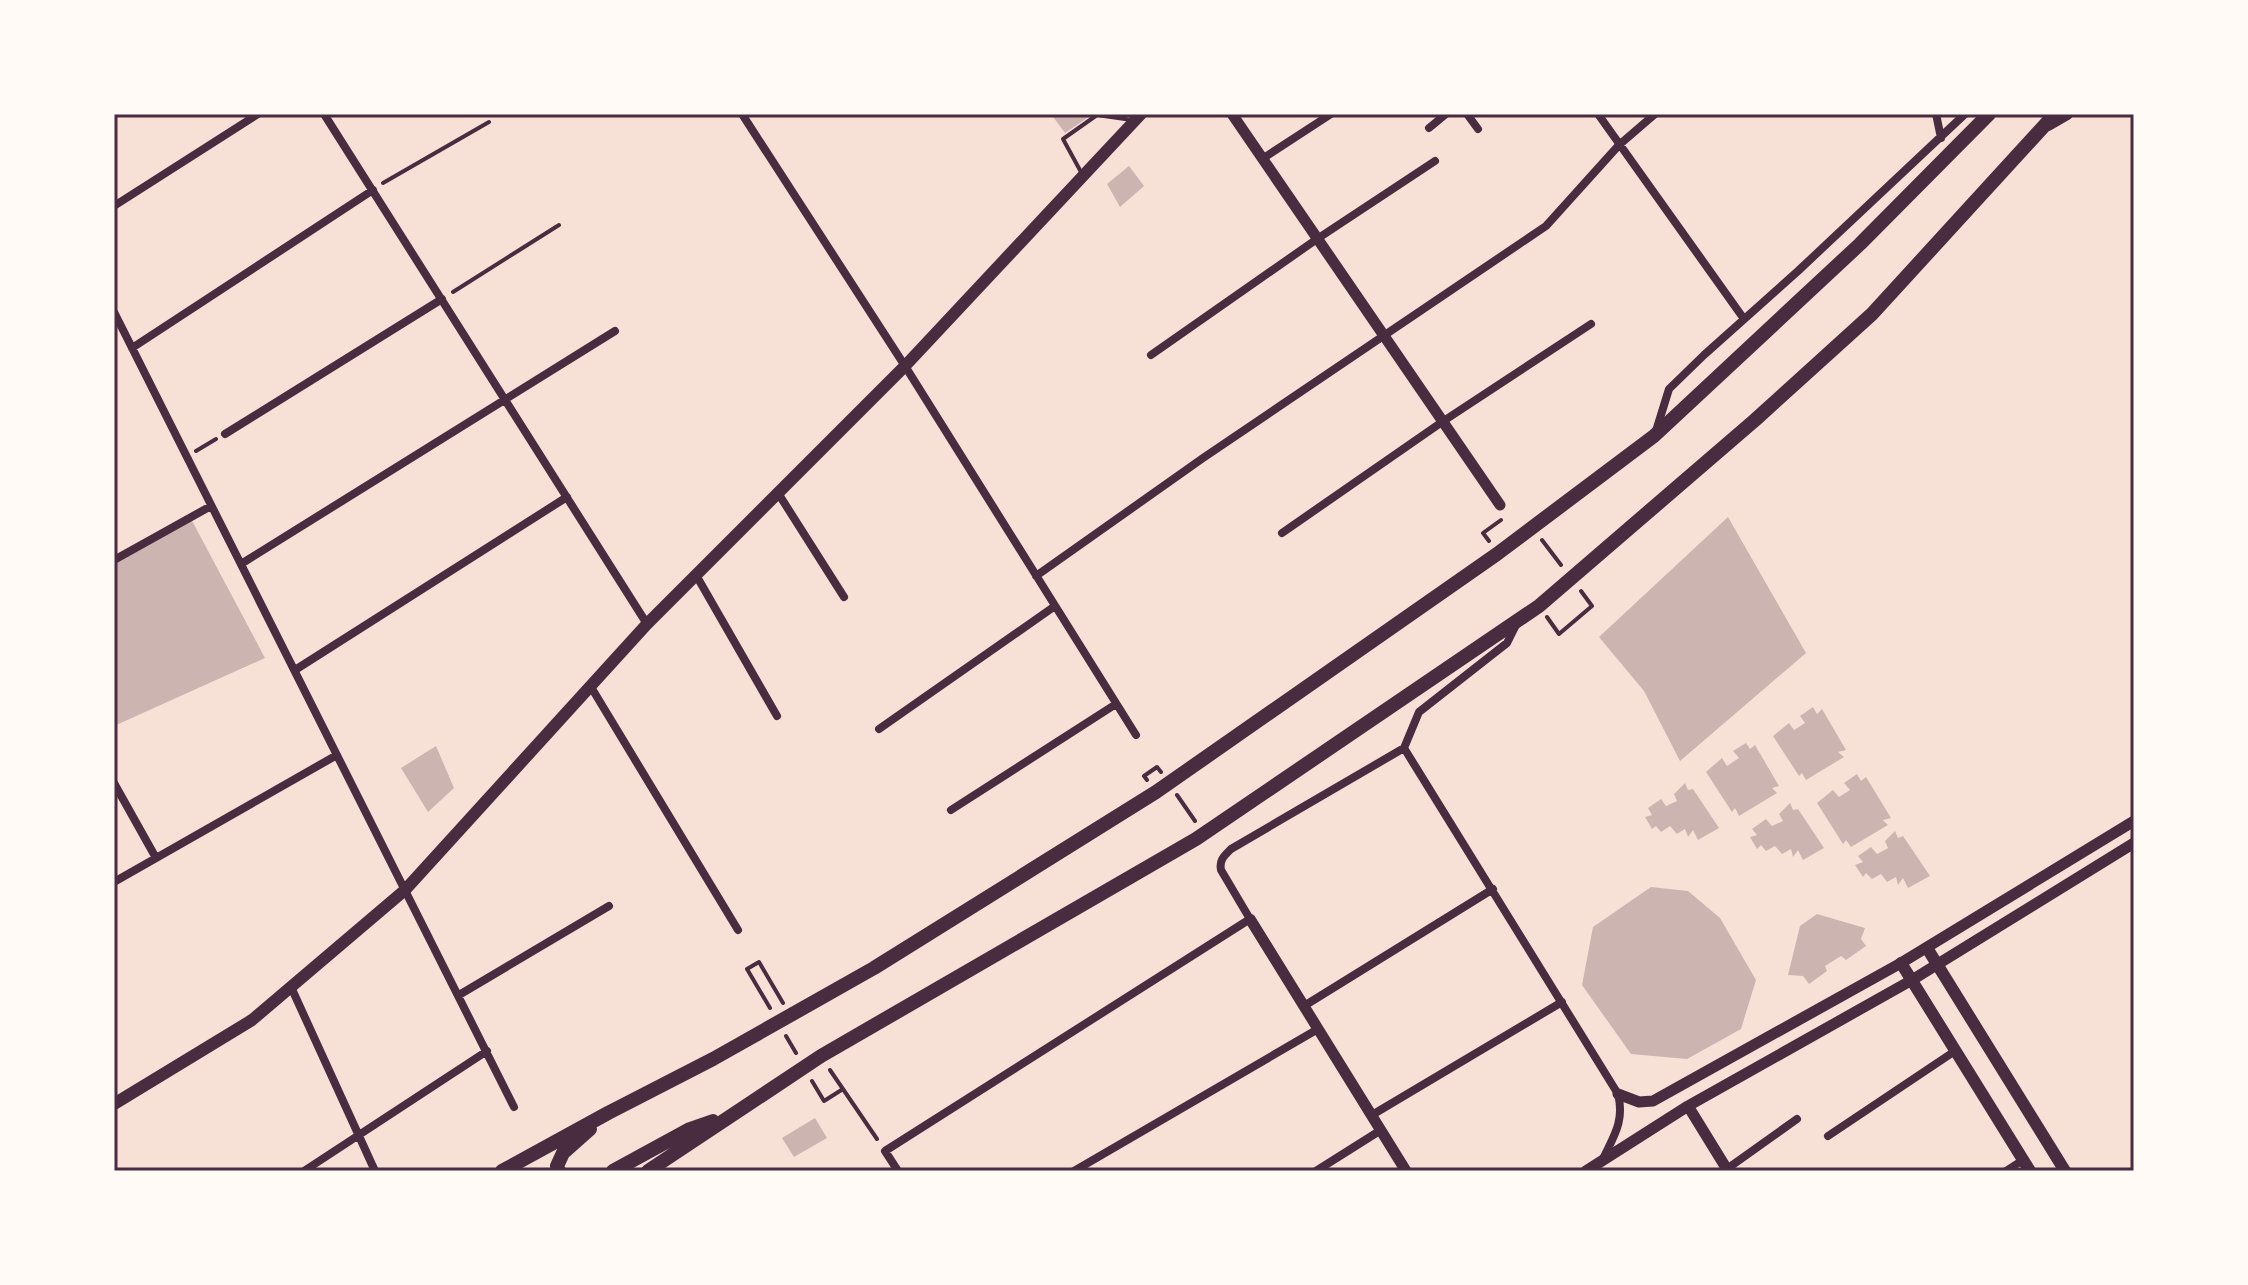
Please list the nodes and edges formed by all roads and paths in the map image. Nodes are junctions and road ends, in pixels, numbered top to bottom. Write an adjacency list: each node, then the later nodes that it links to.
1 (258, 114): 26 (street)
2 (324, 114): 25 (street)
3 (742, 114): 37 (street)
4 (1232, 114): 22 (street)
5 (1331, 114): 22 (street)
6 (1446, 114): 17 (street)
7 (1467, 114): 19 (street)
8 (1598, 114): 21 (street)
9 (1655, 114): 21 (street)
10 (1936, 114): 20 (street)
11 (1965, 114): 20 (street)
12 (1989, 114): 41 (highway)
13 (2055, 114): 18 (highway)
14 (2067, 114): 18 (main road)
15 (1138, 117): 24 (main road); 24 (lane)
16 (489, 122): 25 (path)
17 (1429, 128)
18 (2042, 128): 58 (highway)
19 (1478, 129)
20 (1941, 138): 31 (street)
21 (1619, 145): 31 (street); 34 (street)
22 (1262, 159): 28 (street)
23 (1435, 161): 28 (street)
24 (1082, 175): 37 (main road)
25 (373, 190): 29 (street); 35 (street)
26 (114, 206)
27 (559, 225): 29 (path)
28 (1317, 239): 34 (street); 36 (street)
29 (442, 299): 38 (street); 40 (street)
30 (114, 312): 35 (street)
31 (1744, 319): 41 (street)
32 (1591, 324): 39 (street)
33 (615, 331): 38 (street)
34 (1383, 336): 39 (street); 54 (street)
35 (132, 348): 42 (street)
36 (1151, 355)
37 (905, 366): 43 (main road); 54 (street)
38 (506, 401): 44 (street); 51 (street)
39 (1442, 422): 46 (street); 47 (street)
40 (225, 434): 42 (path)
41 (1654, 436): 94 (highway)
42 (187, 457): 45 (street)
43 (778, 493): 53 (main road); 56 (street)
44 (567, 497): 59 (street); 61 (street)
45 (211, 506): 50 (street); 51 (street)
46 (1503, 511): 48 (path)
47 (1282, 533)
48 (1483, 533)
49 (1536, 533): 52 (path)
50 (114, 560)
51 (241, 564): 61 (street)
52 (1564, 569)
53 (696, 575): 59 (main road); 64 (street)
54 (1036, 576): 57 (street)
55 (1573, 581): 60 (path)
56 (844, 597)
57 (1055, 606): 63 (street); 65 (street)
58 (1519, 620): 67 (street); 98 (highway)
59 (647, 624): 62 (main road)
60 (1559, 634)
61 (295, 670): 68 (street)
62 (591, 687): 81 (main road); 84 (street)
63 (1116, 704): 66 (street); 74 (street)
64 (777, 716)
65 (879, 729)
66 (1136, 735)
67 (1404, 748): 80 (street); 83 (street)
68 (337, 755): 78 (street); 81 (street)
69 (1144, 776): 70 (path)
70 (1166, 779)
71 (114, 783): 73 (street)
72 (1174, 791): 76 (path)
73 (117, 795): 78 (street)
74 (951, 810)
75 (2134, 821): 85 (street)
76 (1200, 828)
77 (2134, 843): 87 (street)
78 (156, 858): 79 (street)
79 (114, 882)
80 (1493, 889): 92 (street); 93 (street)
81 (405, 890): 90 (main road); 91 (street)
82 (609, 906): 91 (street)
83 (1250, 919): 93 (street); 112 (street)
84 (738, 930)
85 (1927, 948): 86 (street); 87 (main road)
86 (1901, 963): 89 (main road); 100 (street)
87 (1937, 964): 89 (street); 128 (main road)
88 (747, 969): 94 (path)
89 (1912, 980): 97 (main road); 103 (street)
90 (291, 987): 102 (main road); 110 (street)
91 (459, 995): 96 (street)
92 (1562, 1002): 100 (street); 107 (street)
93 (1304, 1006): 95 (street)
94 (791, 1015): 105 (highway)
95 (1318, 1029): 107 (street); 123 (street)
96 (487, 1051): 104 (street); 110 (street)
97 (1955, 1051): 111 (street); 114 (main road)
98 (821, 1056): 99 (path); 106 (highway)
99 (843, 1089): 101 (path); 112 (path)
100 (1618, 1094): 113 (street)
101 (824, 1101)
102 (114, 1104)
103 (1688, 1106): 113 (street); 115 (street)
104 (514, 1107)
105 (608, 1113): 118 (highway); 119 (highway)
106 (732, 1114): 120 (highway); 121 (highway)
107 (1372, 1115): 109 (street)
108 (1797, 1119): 115 (street)
109 (1381, 1130): 124 (street); 125 (street)
110 (359, 1136): 116 (street); 117 (street)
111 (1828, 1136)
112 (885, 1151): 122 (street)
113 (1602, 1161): 126 (street)
114 (2026, 1166): 127 (street)
115 (1726, 1170)
116 (304, 1171)
117 (375, 1171)
118 (502, 1171)
119 (559, 1171)
120 (613, 1171)
121 (648, 1171)
122 (898, 1171)
123 (1074, 1171)
124 (1316, 1171)
125 (1406, 1171)
126 (1586, 1171)
127 (2006, 1171)
128 (2065, 1171)

